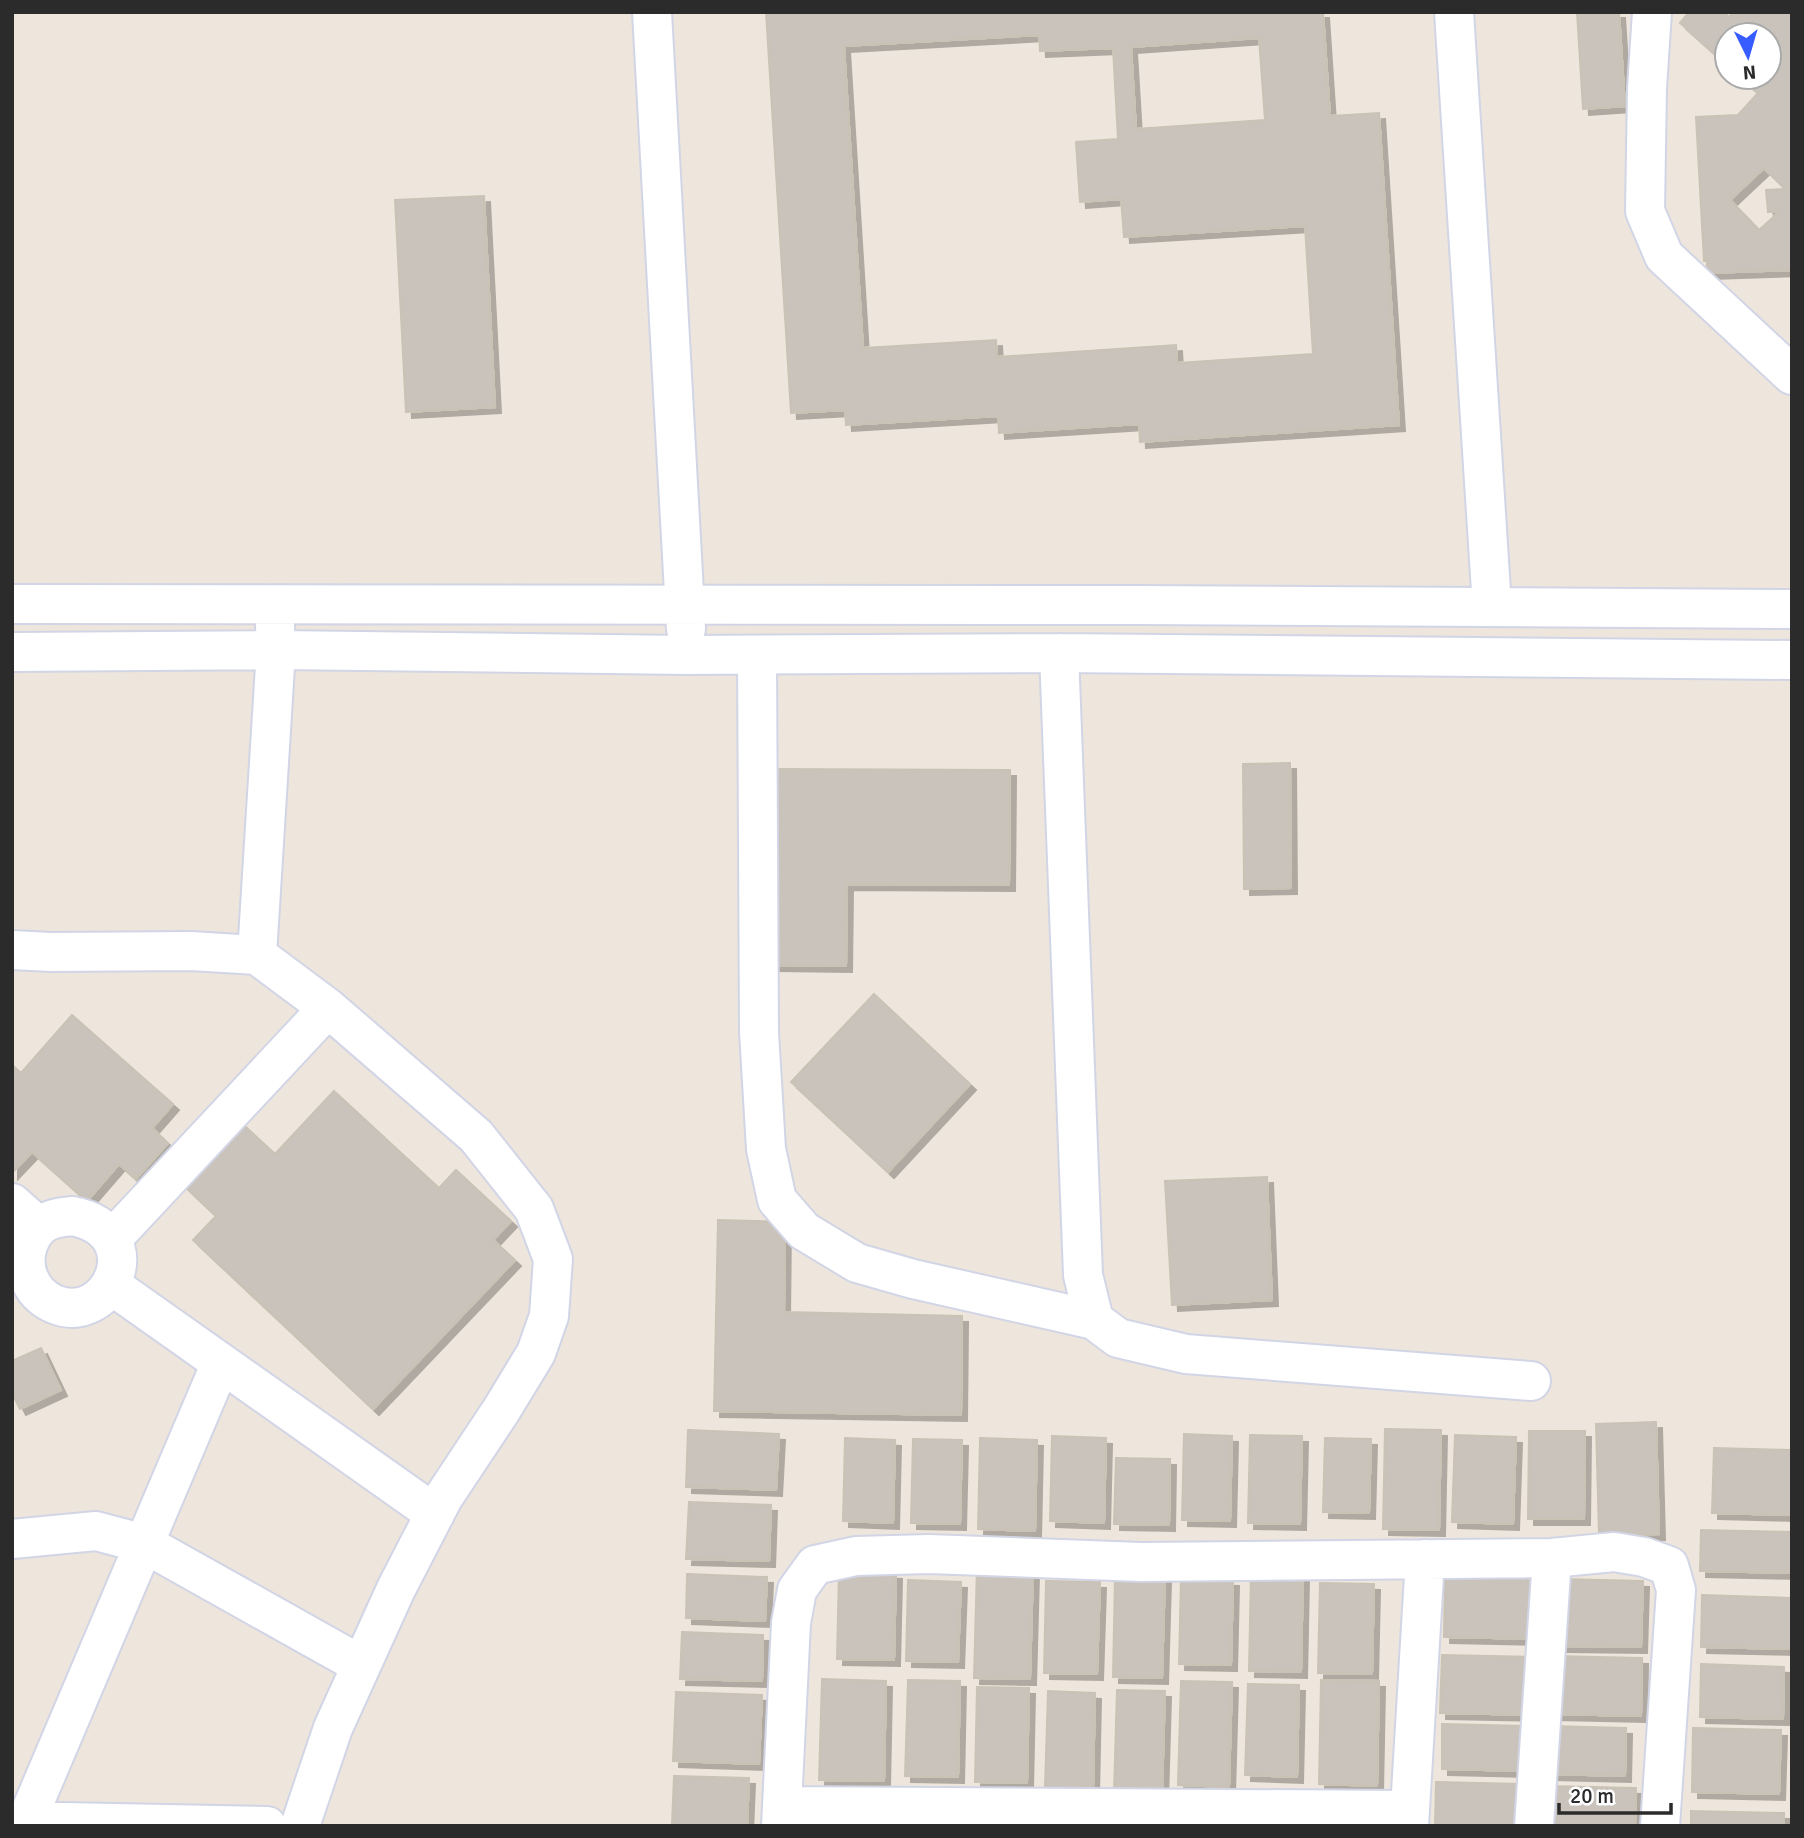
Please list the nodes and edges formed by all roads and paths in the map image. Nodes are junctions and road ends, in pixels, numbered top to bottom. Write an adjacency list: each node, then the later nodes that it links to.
1 (652, 12): 7 (street)
2 (1454, 12): 8 (street)
3 (1652, 12): 4 (street)
4 (1792, 375)
5 (12, 604): 6 (street)
6 (274, 605): 7 (street); 10 (street)
7 (684, 605): 8 (street); 13 (street)
8 (1492, 607): 9 (street)
9 (1792, 609)
10 (276, 650): 11 (street); 13 (street); 17 (street)
11 (12, 652)
12 (1059, 653): 14 (street); 15 (street); 23 (street)
13 (687, 655): 14 (street)
14 (757, 655): 23 (street)
15 (1792, 660)
16 (12, 950): 17 (street)
17 (257, 955): 18 (street)
18 (328, 1008): 20 (street); 26 (street)
19 (25, 1215): 20 (street); 22 (street)
20 (112, 1239): 21 (street)
21 (111, 1285): 22 (street); 24 (street)
22 (24, 1297)
23 (1094, 1320): 25 (street)
24 (221, 1363): 26 (street); 28 (street)
25 (1531, 1381)
26 (435, 1514): 31 (street)
27 (12, 1539): 28 (street)
28 (145, 1544): 31 (street); 36 (street)
29 (1552, 1558): 30 (street); 39 (street); 40 (street)
30 (1425, 1559): 32 (street); 35 (street)
31 (360, 1665): 38 (street)
32 (782, 1816): 33 (street)
33 (919, 1817): 34 (street)
34 (1038, 1817): 35 (street)
35 (1409, 1818)
36 (19, 1821): 37 (street)
37 (267, 1826)
38 (300, 1826)
39 (1534, 1826)
40 (1660, 1826)

